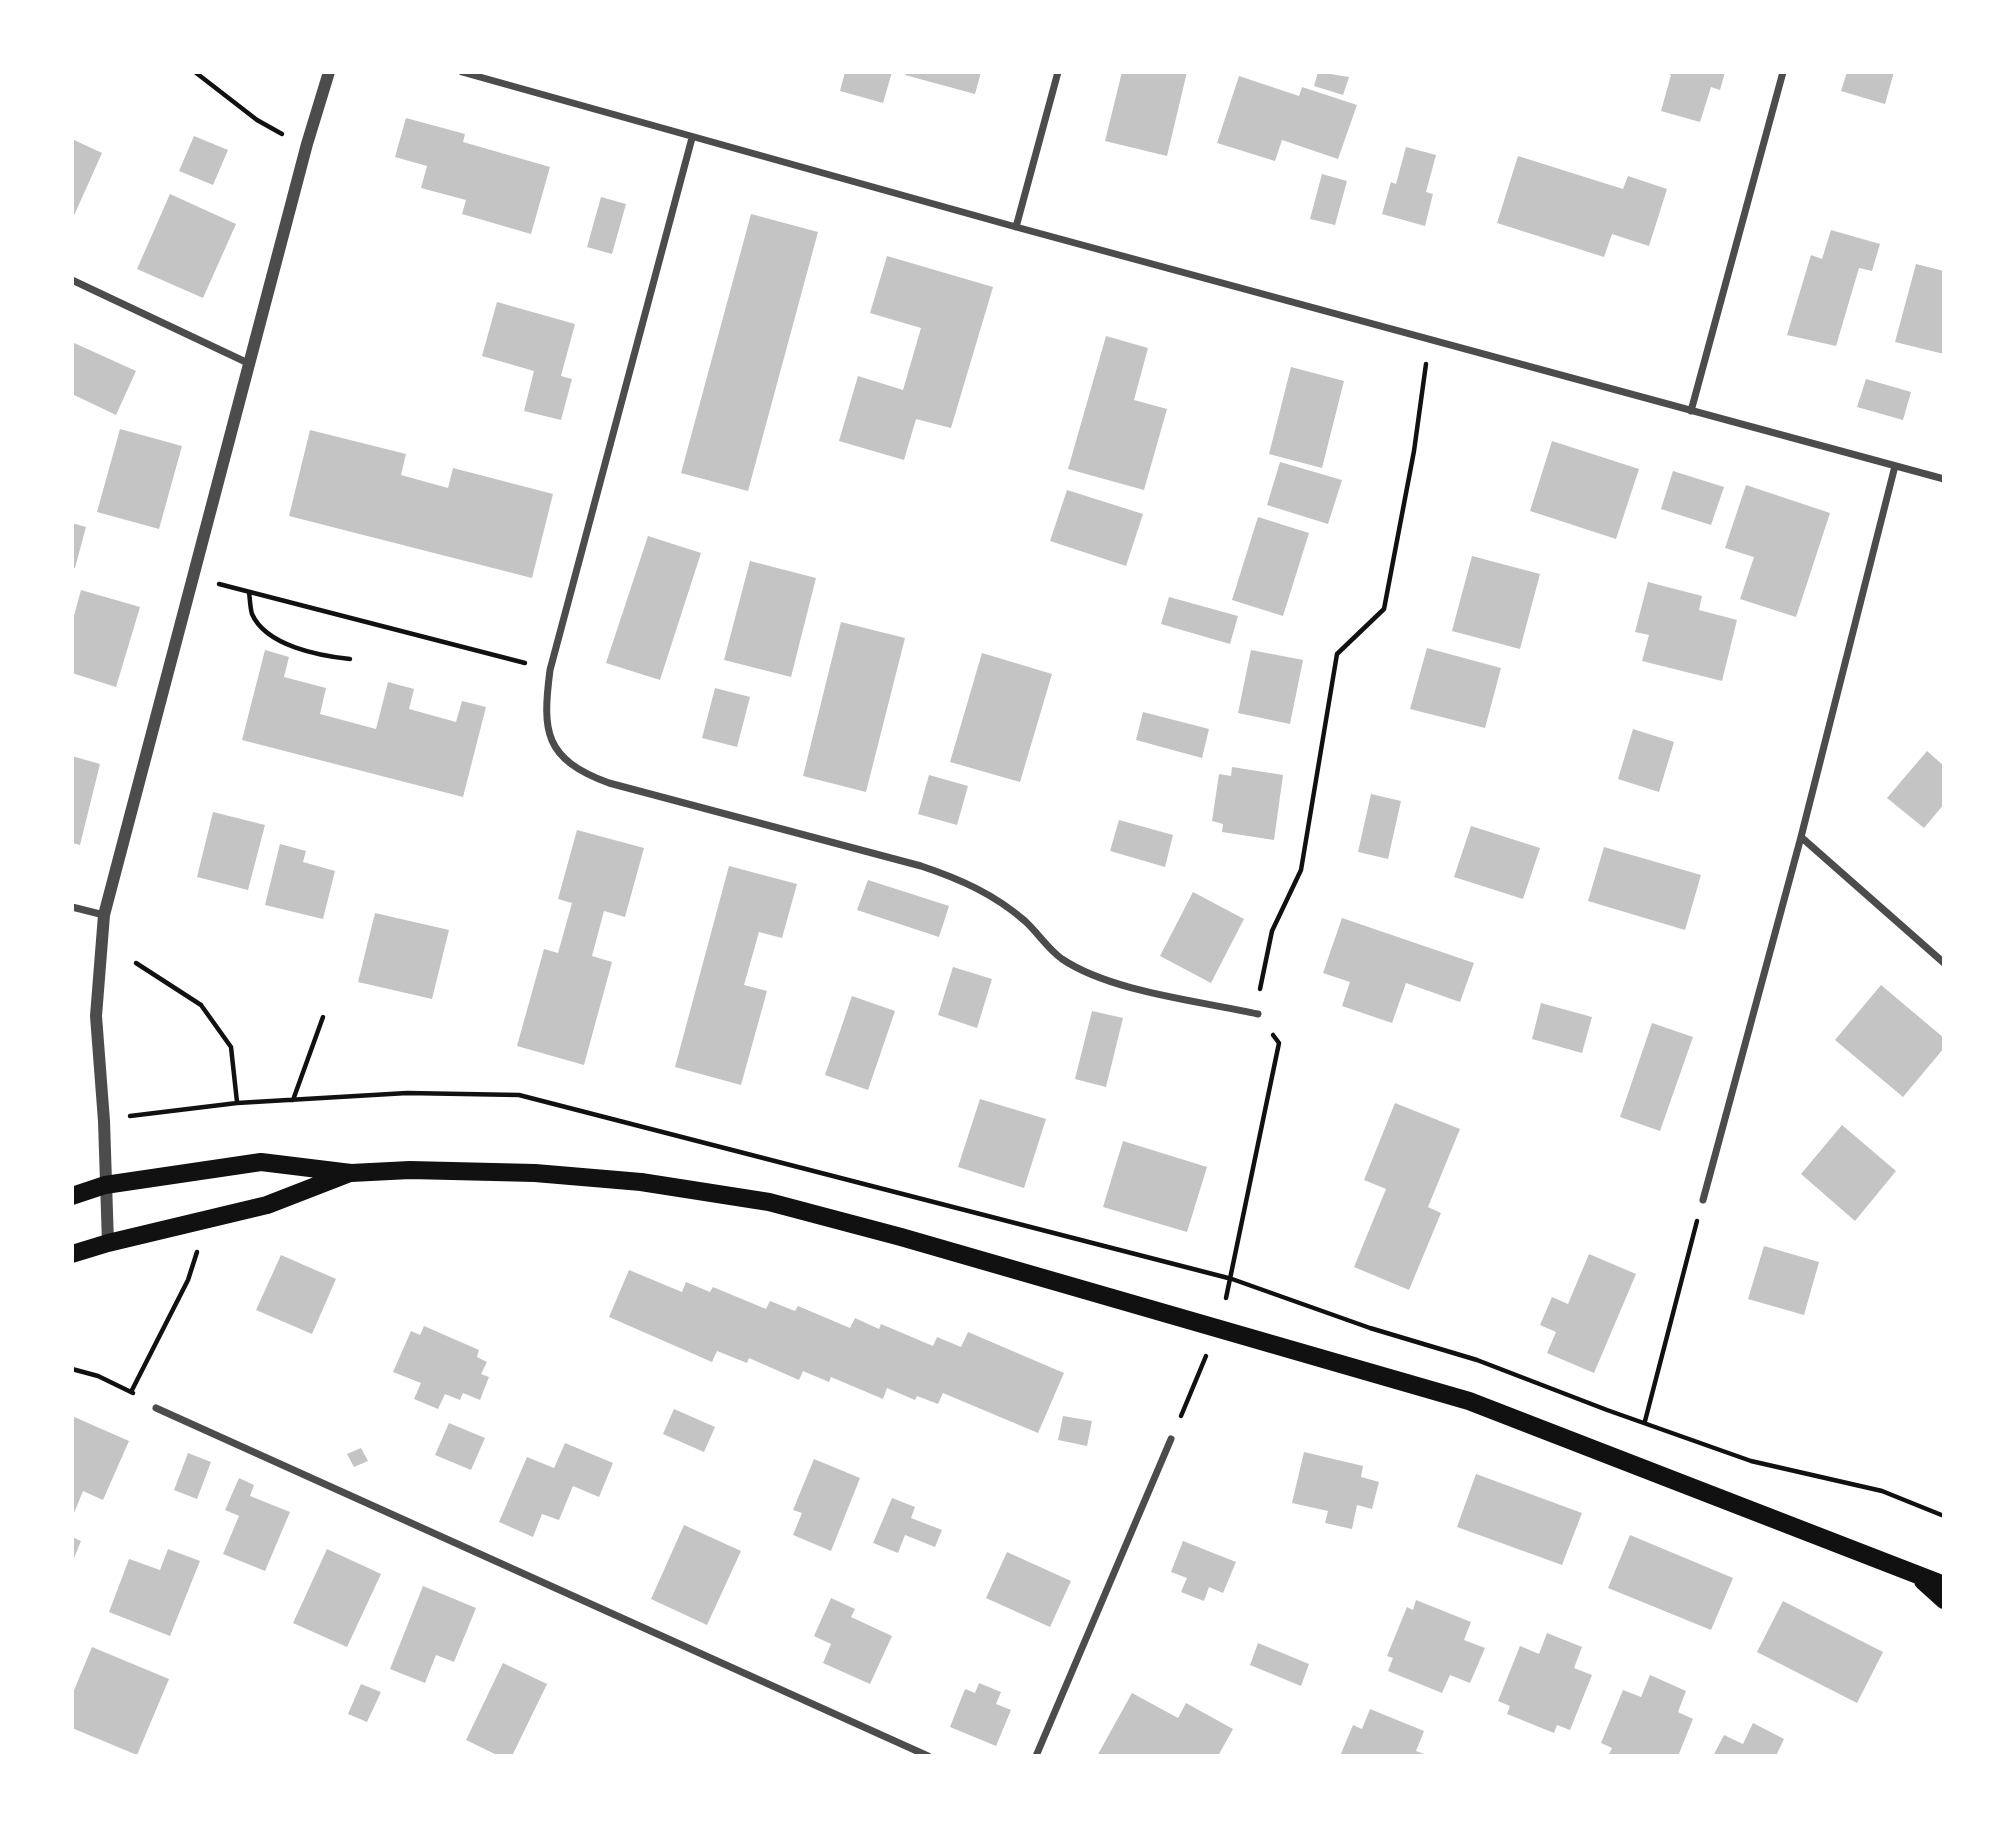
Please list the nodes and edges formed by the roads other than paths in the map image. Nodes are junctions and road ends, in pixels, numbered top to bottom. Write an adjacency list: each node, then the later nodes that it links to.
1 (329, 72): 8 (street)
2 (461, 72): 5 (street)
3 (1058, 72): 6 (street)
4 (1783, 72): 9 (street)
5 (692, 138): 6 (street); 16 (street)
6 (1016, 227): 9 (street)
7 (72, 280): 8 (street)
8 (250, 365): 14 (street)
9 (1691, 411): 10 (street)
10 (1895, 466): 11 (street); 12 (street)
11 (1944, 479)
12 (1801, 837): 15 (street); 20 (street)
13 (72, 907): 14 (street)
14 (104, 915): 18 (street)
15 (1944, 963)
16 (1258, 1014)
17 (351, 1173): 18 (main road); 21 (main road); 25 (main road)
18 (105, 1185): 19 (main road); 21 (street)
19 (72, 1196)
20 (1703, 1200)
21 (108, 1242): 22 (main road)
22 (72, 1254)
23 (156, 1408): 28 (street)
24 (1171, 1439): 29 (street)
25 (1917, 1577): 26 (main road); 27 (main road)
26 (1944, 1585)
27 (1944, 1600)
28 (928, 1756)
29 (1036, 1756)

